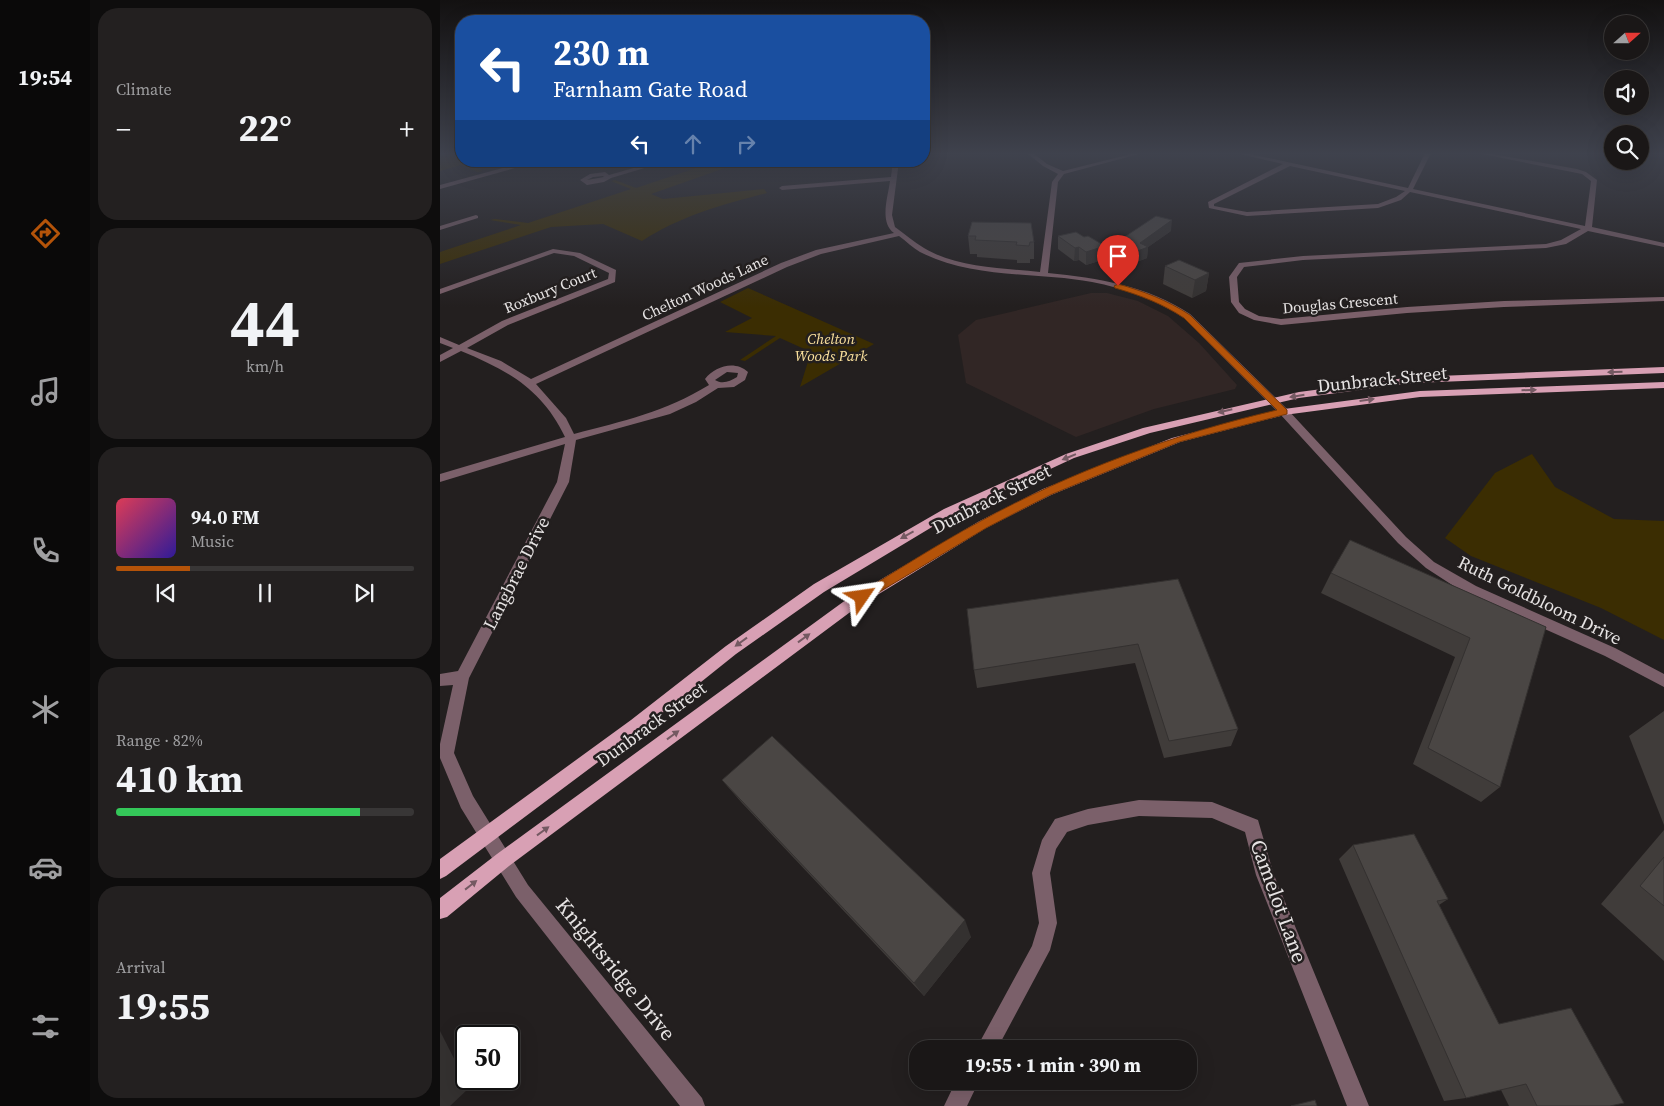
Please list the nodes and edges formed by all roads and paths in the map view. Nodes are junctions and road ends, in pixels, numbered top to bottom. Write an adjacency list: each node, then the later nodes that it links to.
1 (890, 205): 10 (street)
2 (1052, 205): 12 (street)
3 (1210, 205): 4 (street)
4 (1384, 205)
5 (1479, 205): 9 (street)
6 (1591, 205): 9 (street)
7 (476, 217): 8 (street)
8 (440, 228)
9 (1588, 228): 11 (street); 14 (street, Douglas Crescent)
10 (899, 234): 12 (street, Ruth Goldbloom Drive); 19 (street, Chelton Woods Lane)
11 (1664, 245)
12 (1044, 274): 22 (street, Ruth Goldbloom Drive)
13 (440, 292): 16 (street, Roxbury Court)
14 (1664, 299)
15 (440, 340): 16 (street)
16 (462, 347): 17 (street); 19 (street)
17 (440, 359)
18 (1664, 370): 22 (main road, Dunbrack Street, one-way to 22)
19 (530, 383): 24 (street)
20 (1664, 385): 23 (main road, Dunbrack Street, one-way to 20)
21 (716, 386): 24 (street)
22 (1272, 400): 23 (street, Ruth Goldbloom Drive); 29 (main road, Dunbrack Street, one-way to 29)
23 (1284, 412): 28 (street, Ruth Goldbloom Drive); 30 (main road, Dunbrack Street, one-way to 23)
24 (571, 440): 25 (street); 26 (street, Langbrae Drive)
25 (440, 478)
26 (462, 677): 27 (street); 29 (street, Langbrae Drive)
27 (440, 680)
28 (1664, 681)
29 (487, 835): 30 (street, Langbrae Drive); 31 (main road, Dunbrack Street)
30 (503, 860): 32 (main road, Dunbrack Street, one-way to 30); 35 (street, Knightsridge Drive)
31 (440, 870)
32 (440, 910)
33 (991, 1040): 37 (street, Camelot Lane)
34 (963, 1090): 36 (street)
35 (694, 1106)
36 (955, 1106)
37 (1358, 1106)

